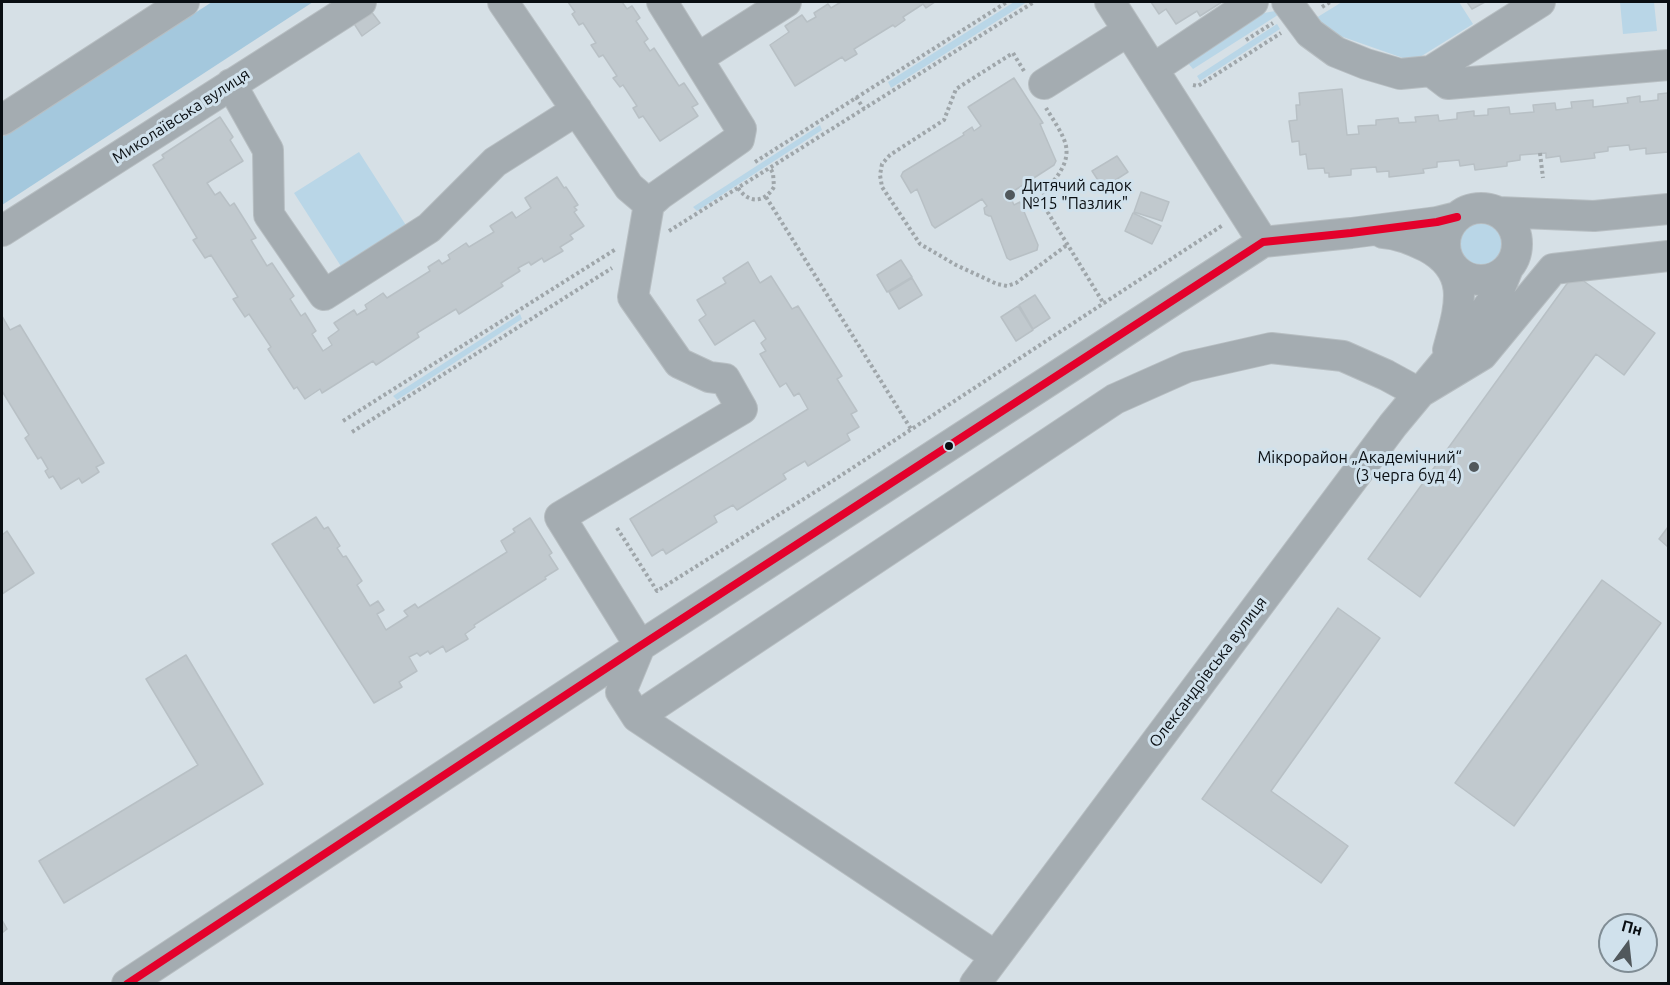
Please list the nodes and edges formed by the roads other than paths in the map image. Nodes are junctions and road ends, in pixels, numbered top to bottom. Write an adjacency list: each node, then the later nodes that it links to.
1 (184, 2): 18 (street)
2 (361, 2): 15 (street, Миколаївська вулиця)
3 (503, 2): 17 (street)
4 (662, 2): 11 (street)
5 (786, 2): 11 (street)
6 (1110, 2): 10 (street)
7 (1253, 2): 13 (street)
8 (1539, 2): 14 (street)
9 (1281, 12): 14 (street)
10 (1128, 30): 13 (street); 16 (street)
11 (698, 58): 23 (street)
12 (1668, 65): 14 (street)
13 (1153, 69): 26 (street)
14 (1431, 71)
15 (231, 84): 17 (street); 24 (street, Миколаївська вулиця)
16 (1040, 91)
17 (577, 110): 23 (street)
18 (2, 120)
19 (1668, 208): 22 (street)
20 (1498, 212): 21 (street); 22 (street); 28 (street)
21 (1457, 216): 25 (street); 29 (street)
22 (1594, 216): 28 (street)
23 (645, 228): 32 (street)
24 (2, 231)
25 (1351, 233): 26 (street); 29 (street)
26 (1263, 242): 32 (street)
27 (1668, 256): 31 (street)
28 (1511, 264): 29 (street); 30 (street, Олександрівська вулиця)
29 (1451, 265): 30 (street)
30 (1444, 364): 31 (street, Олександрівська вулиця)
31 (1419, 393): 33 (street); 34 (street, Олександрівська вулиця)
32 (640, 646): 33 (street); 35 (street)
33 (637, 717): 34 (street)
34 (995, 956): 36 (street, Олександрівська вулиця)
35 (127, 984)
36 (975, 984)

